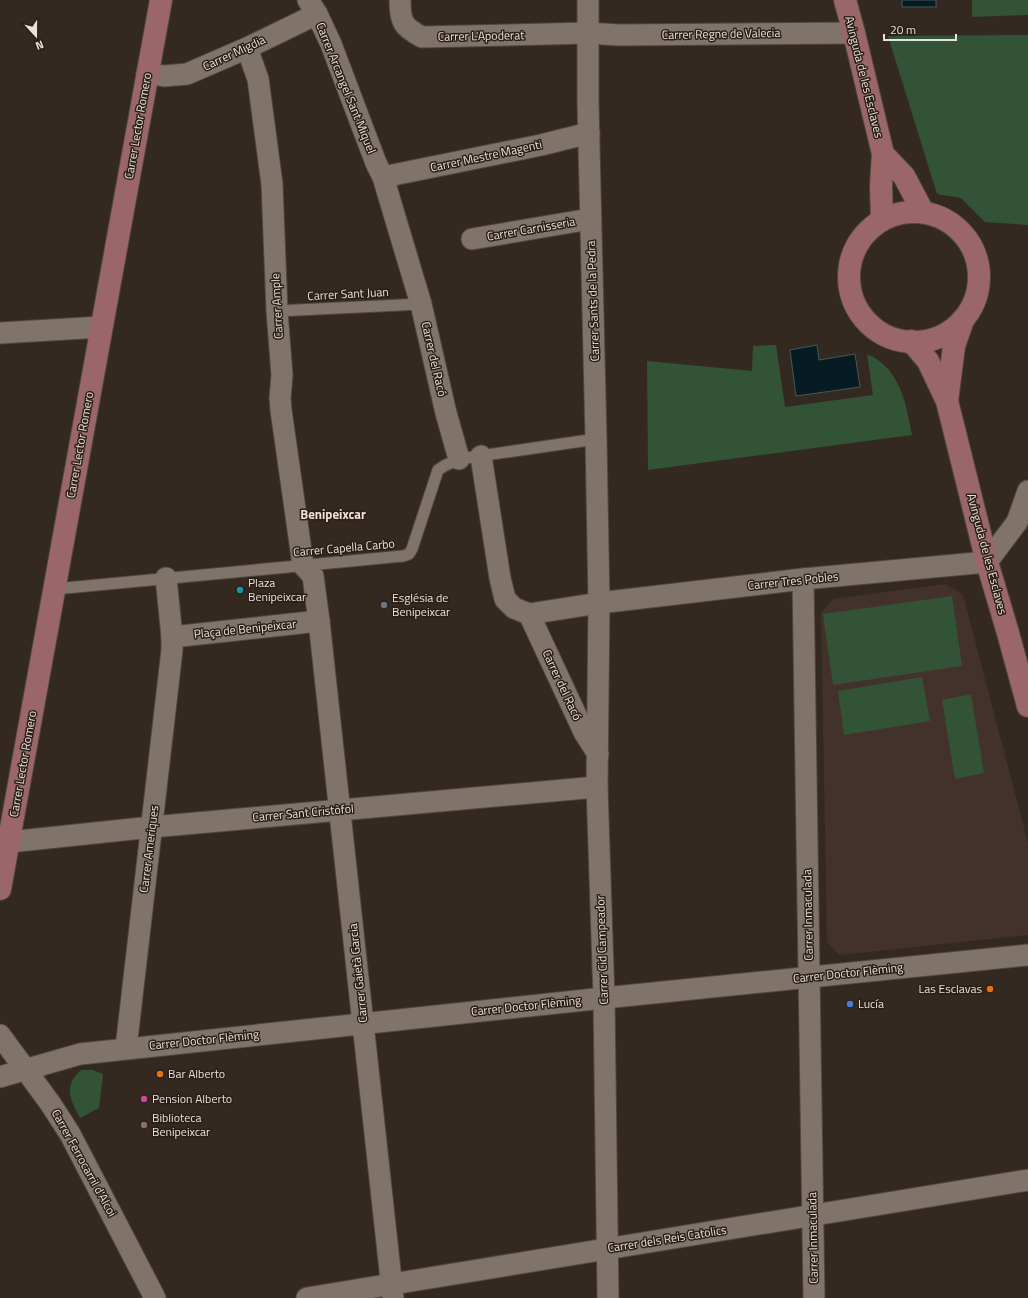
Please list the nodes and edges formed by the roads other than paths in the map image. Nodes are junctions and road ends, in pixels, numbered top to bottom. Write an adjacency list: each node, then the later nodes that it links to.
1 (161, 0): 9 (street, Carrer Lector Romero)
2 (400, 0): 6 (street, Carrer L'Apoderat)
3 (588, 0): 6 (street, Carrer Sants de la Pedra)
4 (845, 0): 7 (street, Avinguda de les Esclaves)
5 (312, 7): 8 (street, Carrer Migdia); 12 (street, Carrer Arcangel Sant Miquel)
6 (588, 33): 7 (street, Carrer Regne de Valecia); 10 (street, Carrer Sants de la Pedra)
7 (854, 33): 11 (street, Avinguda de les Esclaves)
8 (247, 48): 9 (street, Carrer Migdia); 19 (street, Carrer Ample)
9 (147, 73): 21 (street, Carrer Lector Romero)
10 (589, 133): 12 (street, Carrer Mestre Magenti); 14 (street, Carrer Sants de la Pedra)
11 (883, 154): 13 (street, Avinguda de les Esclaves); 15 (street, Avinguda de les Esclaves)
12 (383, 177): 17 (street, Carrer Arcangel Sant Miquel)
13 (923, 212): 15 (street); 20 (street)
14 (590, 219): 16 (street, Carrer Carnisseria); 25 (street, Carrer Sants de la Pedra)
15 (882, 220): 23 (street)
16 (472, 239)
17 (407, 259): 18 (street, Carrer del Racó)
18 (421, 304): 19 (lane, Carrer Sant Juan); 27 (street, Carrer del Racó)
19 (277, 311): 30 (street, Carrer Ample)
20 (963, 320): 23 (street); 24 (street, Avinguda de les Esclaves)
21 (101, 327): 22 (street); 33 (street, Carrer Lector Romero)
22 (0, 333)
23 (911, 341): 24 (street, Avinguda de les Esclaves)
24 (947, 401): 29 (street, Avinguda de les Esclaves)
25 (596, 439): 26 (lane, Carrer Capella Carbo); 34 (street, Carrer Sants de la Pedra)
26 (481, 456): 27 (lane, Carrer Capella Carbo); 35 (street)
27 (459, 459): 30 (lane, Carrer Capella Carbo)
28 (1028, 491): 29 (street)
29 (987, 562): 32 (street, Carrer Tres Pobles); 38 (street, Avinguda de les Esclaves)
30 (303, 565): 31 (lane, Carrer Capella Carbo); 36 (street)
31 (166, 578): 33 (lane, Carrer Capella Carbo); 37 (street)
32 (803, 579): 34 (street, Carrer Tres Pobles); 46 (street, Carrer Inmaculada)
33 (55, 589): 43 (street, Carrer Lector Romero)
34 (599, 603): 35 (street); 39 (street, Carrer Cid Campeador)
35 (529, 614): 39 (street, Carrer del Racó)
36 (318, 621): 37 (street, Plaça de Benipeixcar); 41 (street, Carrer Gaietà Garcia)
37 (172, 644): 42 (street, Carrer Ameriques)
38 (1028, 706)
39 (598, 754): 40 (street, Carrer Cid Campeador)
40 (597, 787): 41 (street, Carrer Sant Cristòfol); 47 (street, Carrer Cid Campeador)
41 (339, 810): 42 (street, Carrer Sant Cristòfol); 48 (street, Carrer Gaietà Garcia)
42 (152, 827): 43 (street, Carrer Sant Cristòfol); 50 (street, Carrer Ameriques)
43 (9, 842): 44 (street, Carrer Lector Romero)
44 (0, 889)
45 (1028, 955): 46 (street, Carrer Doctor Flèming)
46 (809, 977): 47 (street, Carrer Doctor Flèming); 54 (street, Carrer Inmaculada)
47 (604, 998): 48 (street, Carrer Doctor Flèming); 55 (street, Carrer Cid Campeador)
48 (364, 1023): 50 (street, Carrer Doctor Flèming); 56 (street, Carrer Gaietà Garcia)
49 (0, 1035): 51 (street, Carrer Ferrocarril d'Alcoi)
50 (126, 1048): 51 (street, Carrer Doctor Flèming)
51 (27, 1069): 52 (street, Carrer Doctor Flèming); 57 (street, Carrer Ferrocarril d'Alcoi)
52 (0, 1077)
53 (1028, 1180): 54 (street, Carrer dels Reis Catolics)
54 (812, 1215): 55 (street, Carrer dels Reis Catolics); 60 (street, Carrer Inmaculada)
55 (607, 1248): 56 (street, Carrer dels Reis Catolics); 59 (street, Carrer Cid Campeador)
56 (392, 1291): 58 (street, Carrer dels Reis Catolics)
57 (155, 1298)
58 (307, 1298)
59 (608, 1298)
60 (814, 1298)

